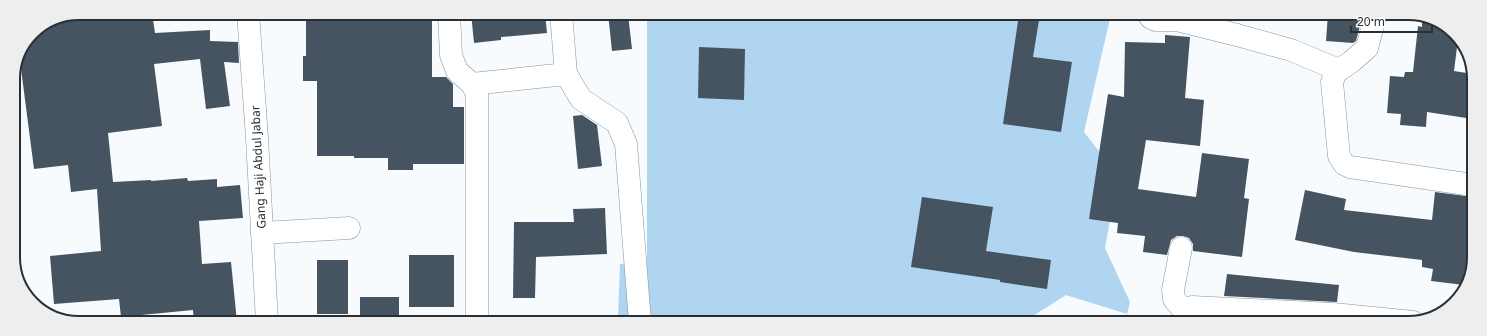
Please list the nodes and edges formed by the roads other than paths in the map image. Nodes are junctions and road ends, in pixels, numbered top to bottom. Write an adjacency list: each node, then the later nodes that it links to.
1 (248, 20): 13 (street, Gang Haji Abdul Jabar)
2 (449, 20): 10 (street)
3 (562, 20): 9 (street)
4 (1155, 20): 5 (street)
5 (1177, 20)
6 (1177, 20): 8 (street)
7 (1374, 20): 8 (street)
8 (1339, 70): 11 (street)
9 (566, 74): 10 (street); 17 (street)
10 (472, 84): 16 (street)
11 (1467, 184)
12 (349, 228): 13 (street)
13 (262, 233): 15 (street, Gang Haji Abdul Jabar)
14 (1181, 248): 18 (street)
15 (267, 316)
16 (477, 316)
17 (640, 316)
18 (1185, 316)
19 (1186, 316): 20 (street)
20 (1353, 316)

